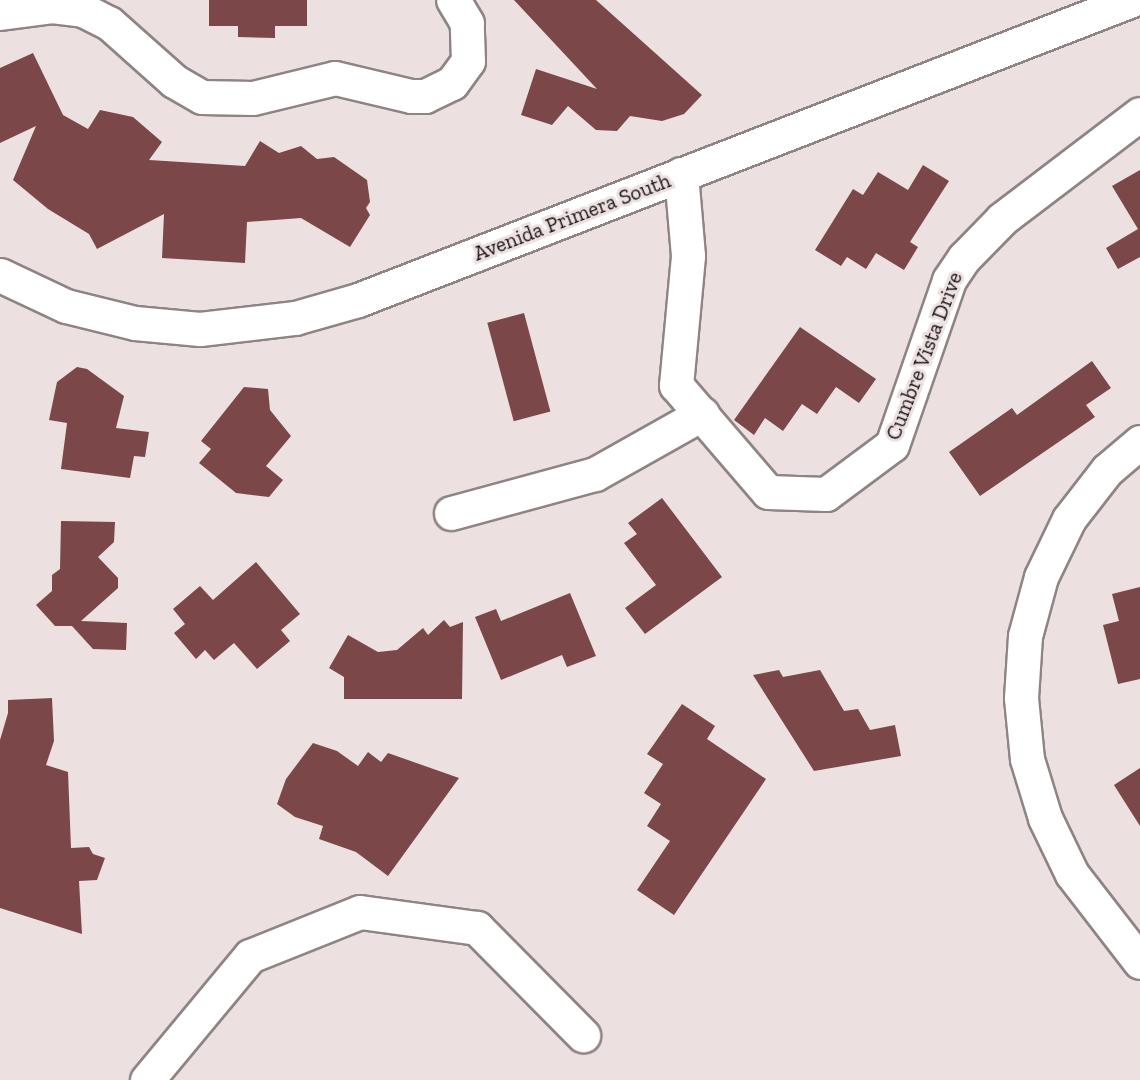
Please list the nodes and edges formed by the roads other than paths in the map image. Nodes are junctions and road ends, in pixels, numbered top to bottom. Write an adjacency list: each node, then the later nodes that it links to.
1 (453, 0): 3 (street)
2 (1132, 0): 5 (street, Avenida Primera South)
3 (0, 13)
4 (1140, 114): 7 (street, Cumbre Vista Drive)
5 (681, 174): 6 (street, Avenida Primera South); 7 (street, Cumbre Vista Drive)
6 (0, 275)
7 (702, 414): 9 (street)
8 (1140, 442): 10 (street)
9 (451, 513)
10 (1140, 962)
11 (583, 1035): 12 (street)
12 (147, 1080)

